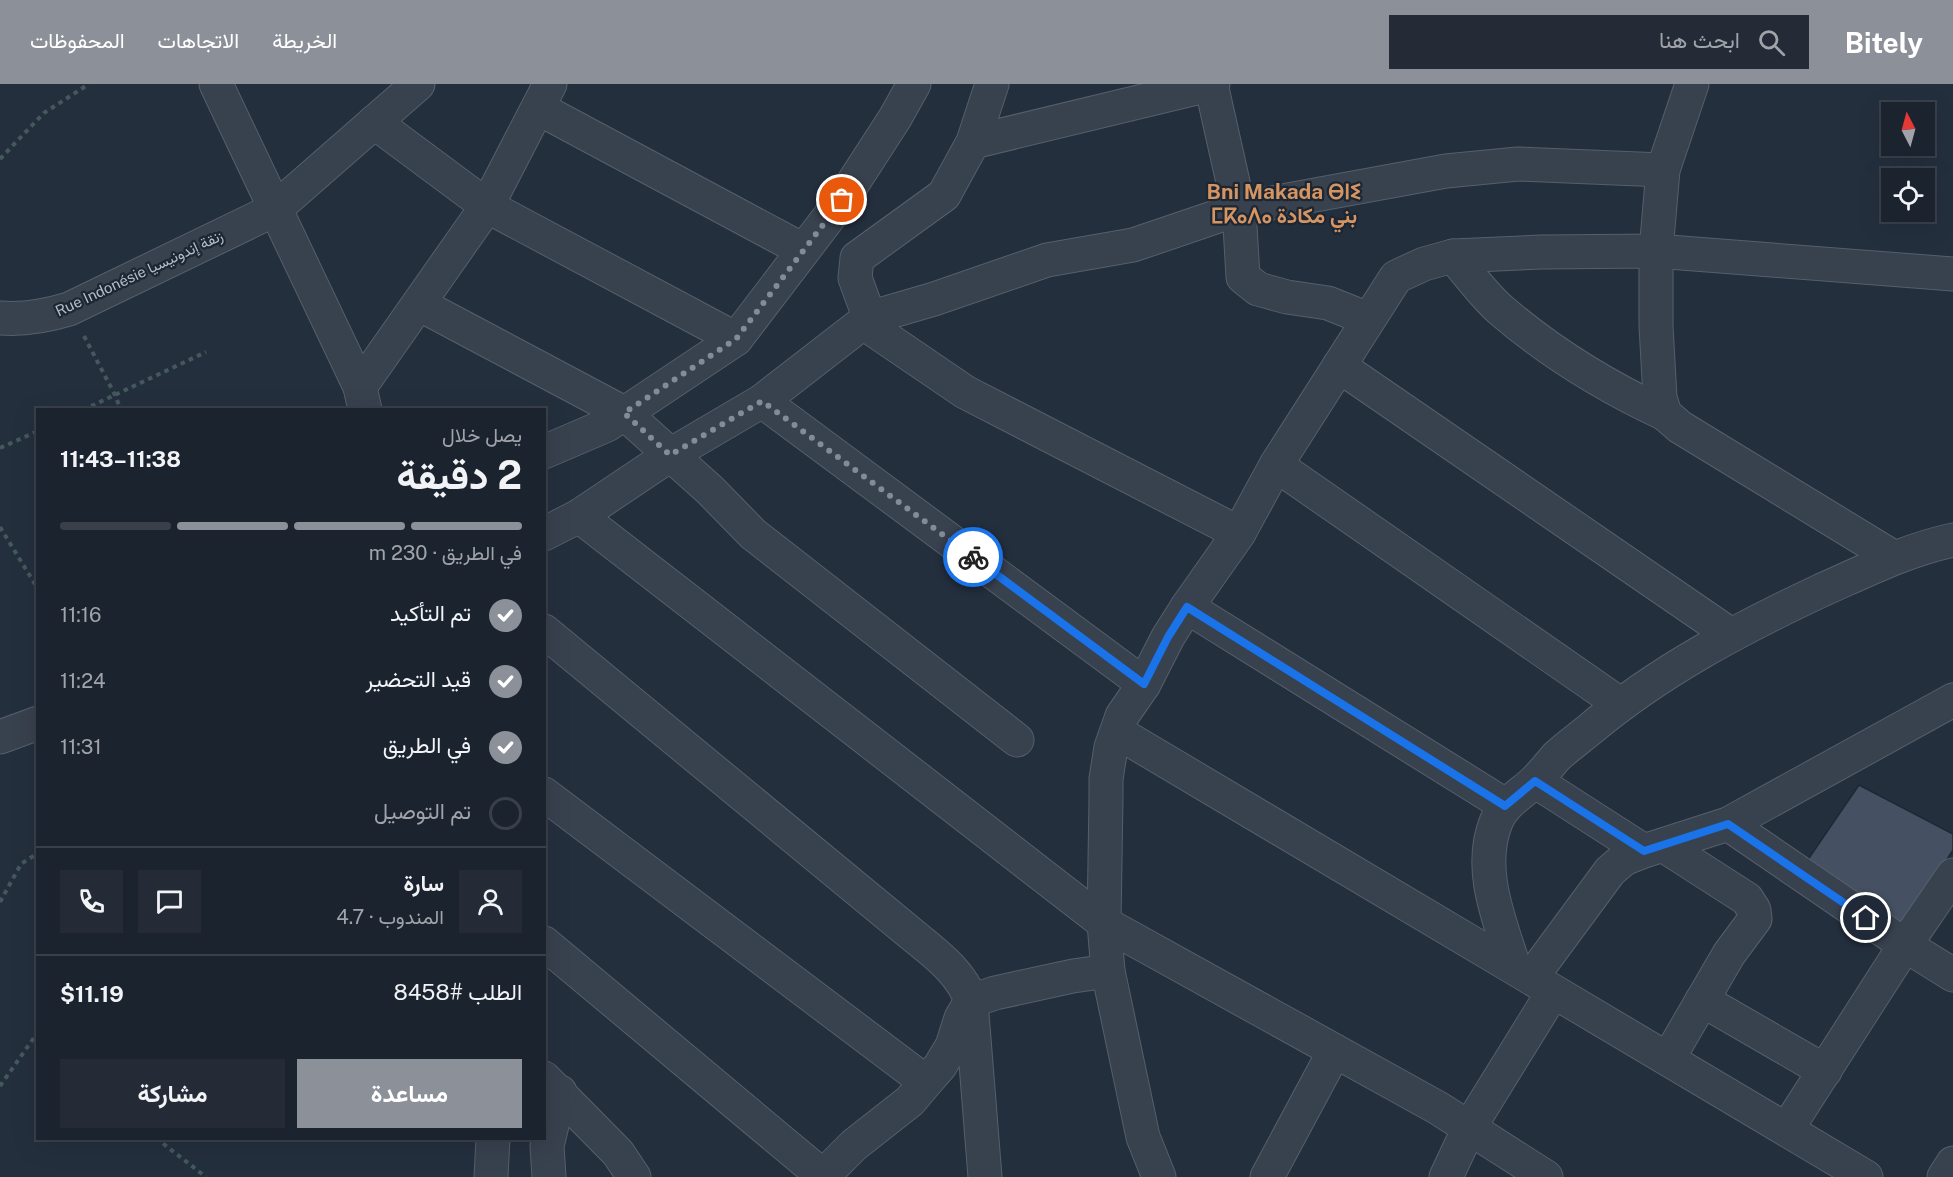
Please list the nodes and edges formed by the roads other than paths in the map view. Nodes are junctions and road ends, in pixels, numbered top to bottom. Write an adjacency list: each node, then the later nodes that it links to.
1 (216, 84): 13 (street)
2 (418, 84): 8 (street, Rue Indonésie زنقة إندونيسيا)
3 (914, 84): 14 (street)
4 (992, 84): 9 (street)
5 (1212, 84): 9 (street); 12 (street)
6 (1692, 84): 10 (street)
7 (544, 96): 11 (street); 14 (street)
8 (374, 122): 11 (street); 13 (street, Rue Indonésie زنقة إندونيسيا)
9 (973, 142): 20 (street)
10 (1663, 170): 12 (street); 15 (street)
11 (487, 207): 18 (street); 22 (street)
12 (1239, 209): 20 (street); 21 (street)
13 (274, 210): 19 (street, Rue Indonésie زنقة إندونيسيا); 24 (street)
14 (803, 250): 22 (street)
15 (1656, 251): 16 (street); 17 (street); 27 (street)
16 (1453, 256): 21 (street); 27 (street)
17 (1953, 274)
18 (419, 304): 24 (street); 26 (street)
19 (0, 318)
20 (869, 318): 25 (street); 33 (street)
21 (1368, 319): 23 (street)
22 (736, 339): 26 (street)
23 (1339, 366): 30 (street); 38 (street)
24 (363, 398)
25 (762, 401): 29 (street); 39 (street)
26 (624, 413): 28 (street); 29 (street)
27 (1665, 414): 35 (street)
28 (546, 451)
29 (670, 455): 31 (street); 45 (street)
30 (1276, 465): 33 (street); 41 (street)
31 (579, 516): 32 (street); 52 (street)
32 (546, 533)
33 (1239, 533): 36 (street)
34 (1953, 540): 35 (street)
35 (1893, 558): 38 (street)
36 (1187, 607): 39 (street); 48 (street)
37 (546, 633): 59 (street)
38 (1731, 635): 41 (street)
39 (1144, 684): 43 (street)
40 (1953, 700): 49 (street)
41 (1620, 704): 46 (street)
42 (36, 724): 44 (street)
43 (1116, 732): 52 (street); 57 (street)
44 (0, 737)
45 (1017, 740)
46 (1535, 781): 48 (street); 50 (street)
47 (546, 796): 63 (street)
48 (1505, 806): 57 (street)
49 (1728, 824): 50 (street); 54 (street)
50 (1653, 848): 57 (street); 58 (street)
51 (1953, 875): 54 (street)
52 (1104, 923): 55 (street); 60 (street)
53 (546, 945): 69 (street)
54 (1905, 945): 56 (street); 62 (street)
55 (1108, 971): 59 (street); 74 (street)
56 (1953, 975)
57 (1532, 979): 61 (street); 65 (street)
58 (1702, 1000): 61 (street); 62 (street)
59 (970, 1001): 63 (street); 73 (street)
60 (1334, 1052): 65 (street); 75 (street)
61 (1668, 1059): 66 (street)
62 (1825, 1071): 66 (street)
63 (926, 1082): 69 (street)
64 (552, 1085): 71 (street); 72 (street)
65 (1468, 1128): 76 (street); 77 (street)
66 (1787, 1130): 78 (street)
67 (493, 1140): 70 (street)
68 (1953, 1163): 79 (street)
69 (824, 1176)
70 (491, 1177)
71 (549, 1177)
72 (634, 1177)
73 (985, 1177)
74 (1159, 1177)
75 (1267, 1177)
76 (1446, 1177)
77 (1546, 1177)
78 (1866, 1177)
79 (1944, 1177)

